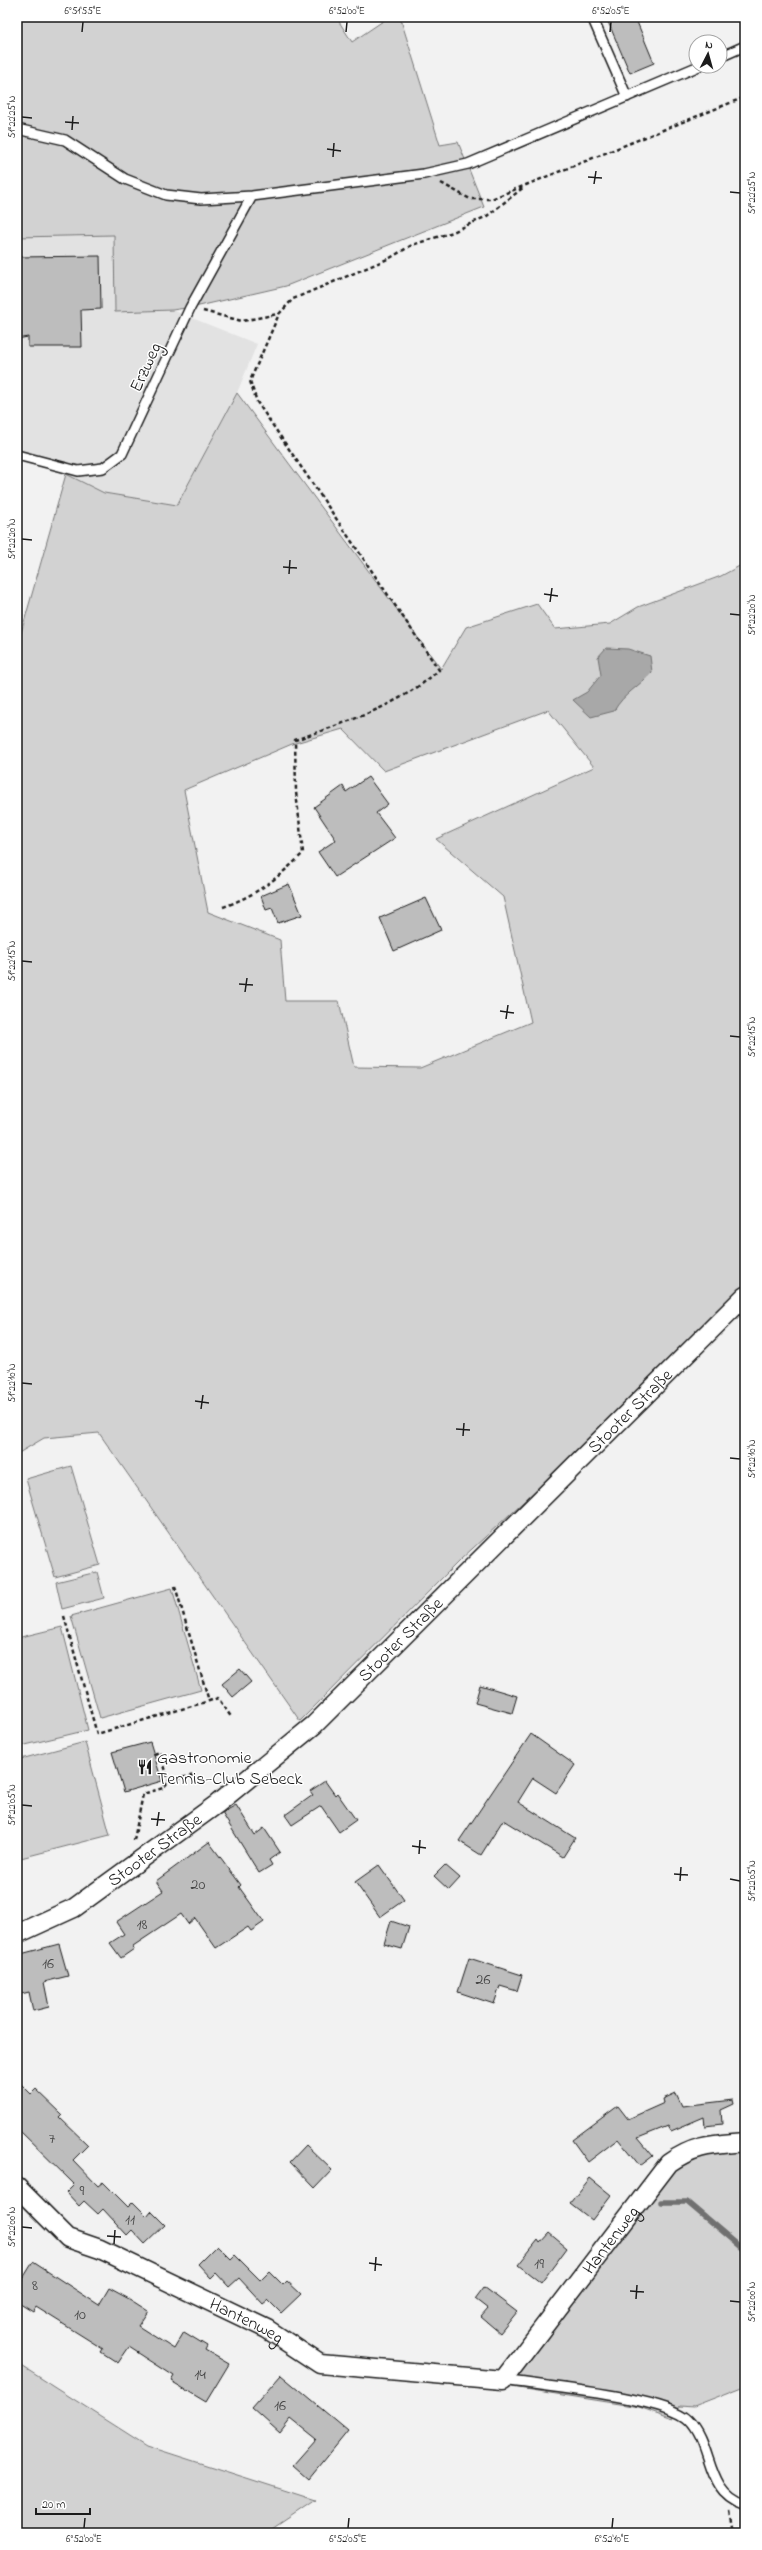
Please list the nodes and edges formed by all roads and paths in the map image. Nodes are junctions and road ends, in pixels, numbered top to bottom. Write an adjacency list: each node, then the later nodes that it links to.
1 (592, 17): 5 (lane)
2 (745, 46): 3 (lane)
3 (728, 53)
4 (688, 71): 5 (lane)
5 (627, 97): 8 (lane)
6 (745, 97): 9 (path)
7 (17, 129): 10 (lane)
8 (424, 174): 9 (path); 10 (lane)
9 (524, 187): 12 (path)
10 (252, 196): 11 (lane, Erzweg)
11 (190, 308): 12 (path); 13 (lane, Erzweg)
12 (278, 314): 14 (path)
13 (17, 455)
14 (223, 907)
15 (745, 1296): 24 (street, Stooter Straße)
16 (176, 1586): 18 (path)
17 (64, 1616): 18 (path)
18 (209, 1701): 19 (path)
19 (232, 1718)
20 (154, 1754): 22 (path)
21 (194, 1775): 22 (path)
22 (169, 1782): 23 (path)
23 (134, 1840)
24 (17, 1934)
25 (745, 2142): 27 (street, Hantenweg)
26 (17, 2187): 27 (street, Hantenweg)
27 (503, 2380): 28 (lane, Hantenweg)
28 (728, 2496): 29 (lane, Hantenweg); 30 (path)
29 (745, 2505)
30 (733, 2533)

